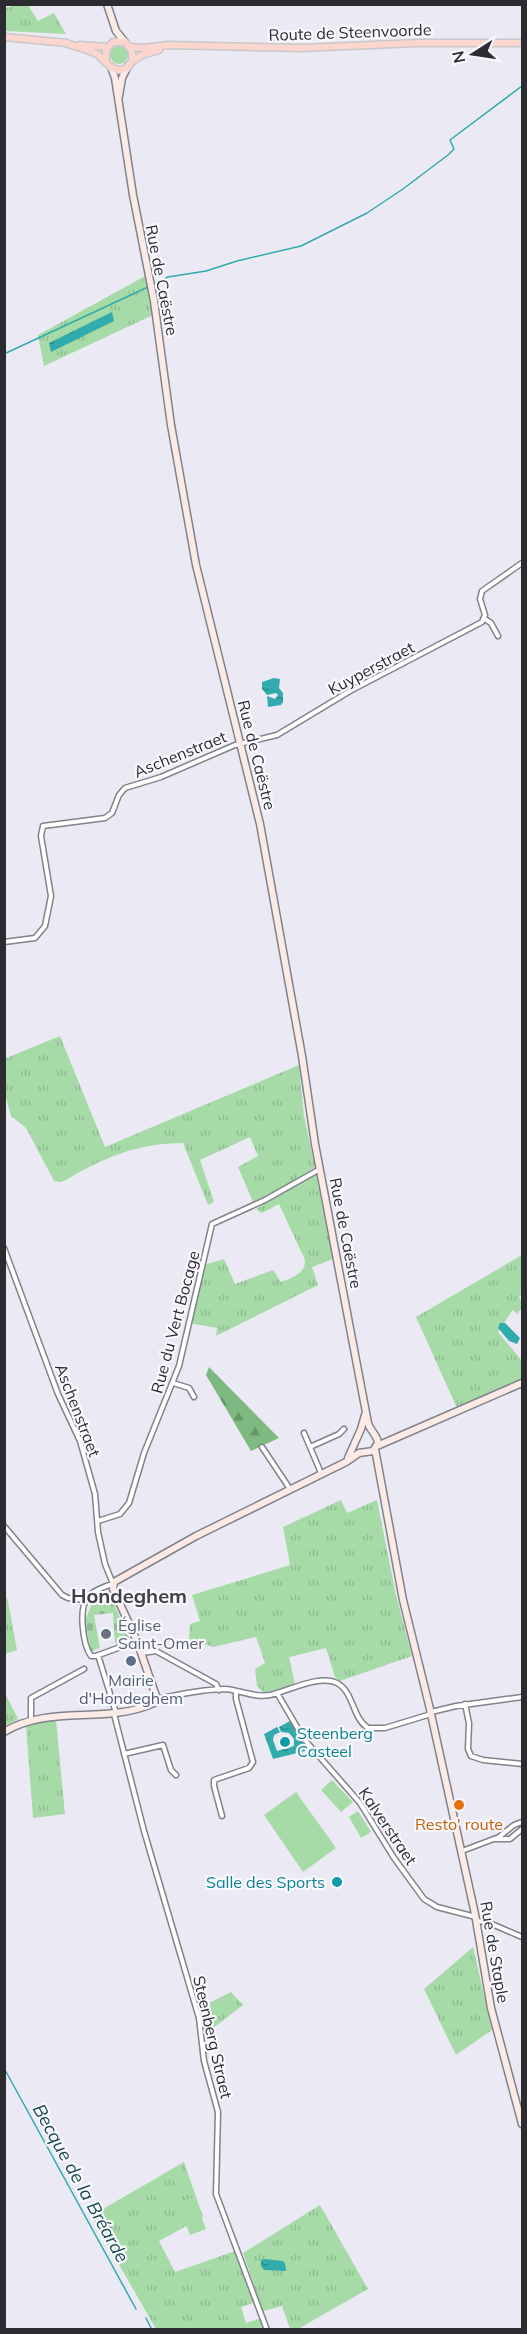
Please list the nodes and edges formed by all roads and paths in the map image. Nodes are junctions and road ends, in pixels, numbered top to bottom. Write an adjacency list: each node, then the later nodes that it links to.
1 (106, 4): 5 (main road); 6 (main road)
2 (4, 37): 3 (main road)
3 (65, 43): 5 (main road); 9 (main road)
4 (522, 43): 7 (main road, Route de Steenvoorde)
5 (109, 45): 6 (main road); 9 (main road)
6 (128, 45): 7 (main road, Route de Steenvoorde); 8 (main road)
7 (178, 46): 8 (main road, Route de Steenvoorde)
8 (130, 64): 9 (main road); 10 (main road, Rue de Caëstre)
9 (109, 65): 10 (main road, Rue de Caëstre)
10 (119, 111): 14 (main road, Rue de Caëstre)
11 (522, 563): 12 (street)
12 (484, 619): 13 (street); 14 (street, Kuyperstraet)
13 (498, 636)
14 (240, 743): 15 (street, Aschenstraet); 16 (main road, Rue de Caëstre)
15 (4, 942)
16 (320, 1169): 18 (street, Rue du Vert Bocage); 21 (main road, Rue de Caëstre)
17 (4, 1248): 35 (street, Aschenstraet)
18 (173, 1383): 20 (street); 35 (street, Rue du Vert Bocage)
19 (522, 1383): 27 (main road)
20 (194, 1397)
21 (365, 1406): 23 (main road, Rue de Caëstre); 25 (main road, Rue de Caëstre)
22 (344, 1429): 29 (street)
23 (371, 1432): 25 (main road); 27 (main road)
24 (304, 1433): 29 (street)
25 (359, 1434): 26 (main road)
26 (356, 1441): 30 (main road); 31 (main road)
27 (377, 1445): 30 (main road); 32 (main road, Rue de Staple)
28 (261, 1447): 34 (street)
29 (310, 1447): 33 (street)
30 (364, 1452): 31 (main road); 32 (main road, Rue de Staple)
31 (341, 1464): 33 (main road)
32 (378, 1468): 50 (main road, Rue de Staple)
33 (321, 1473): 34 (main road)
34 (290, 1488): 37 (main road)
35 (98, 1521): 37 (street, Aschenstraet)
36 (4, 1526): 38 (street)
37 (113, 1584): 38 (street); 39 (main road)
38 (86, 1600): 41 (street, Steenberg Straet)
39 (137, 1641): 40 (main road); 41 (street)
40 (142, 1653): 43 (street); 47 (main road)
41 (98, 1655): 49 (street, Steenberg Straet)
42 (84, 1669): 51 (street)
43 (219, 1689): 44 (street); 47 (street)
44 (236, 1691): 45 (street); 56 (street)
45 (277, 1693): 50 (street); 61 (street, Kalverstraet)
46 (522, 1696): 48 (street)
47 (156, 1699): 49 (main road)
48 (465, 1704): 50 (street); 54 (street)
49 (115, 1713): 51 (main road); 53 (street, Steenberg Straet)
50 (431, 1715): 60 (main road, Rue de Staple)
51 (31, 1719): 52 (main road)
52 (4, 1732)
53 (124, 1754): 55 (street); 64 (street, Steenberg Straet)
54 (522, 1764)
55 (176, 1774)
56 (222, 1816)
57 (522, 1822): 59 (street)
58 (522, 1829): 59 (street)
59 (494, 1839): 60 (street)
60 (462, 1852): 61 (main road, Rue de Staple)
61 (476, 1919): 62 (street, Kalverstraet); 63 (main road, Rue de Staple)
62 (522, 1936)
63 (522, 2124)
64 (267, 2330)

